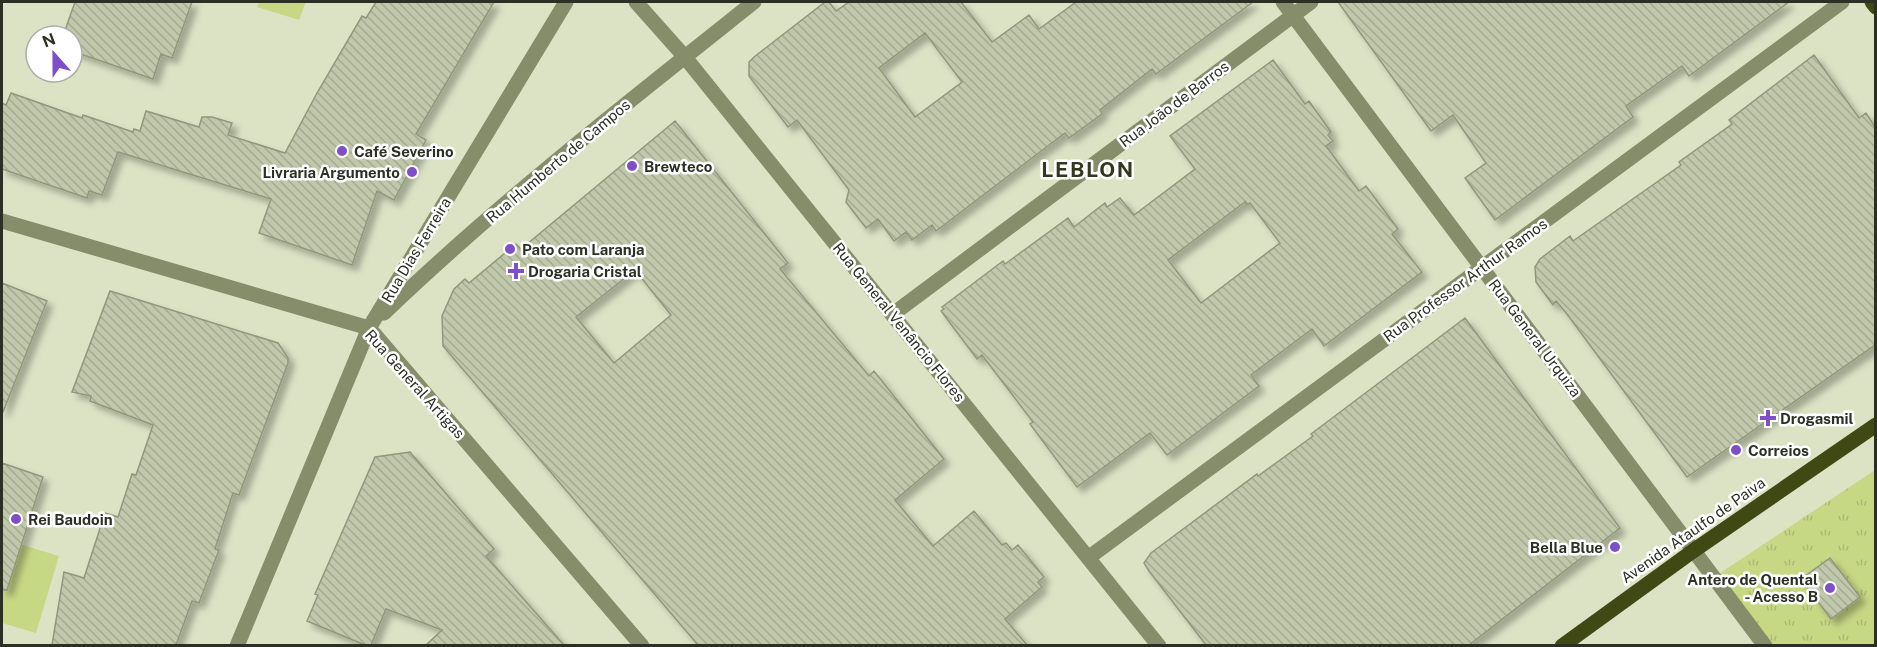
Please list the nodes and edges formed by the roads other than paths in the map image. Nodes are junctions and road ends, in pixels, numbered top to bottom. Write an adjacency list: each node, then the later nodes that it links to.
1 (566, 2): 14 (street, Rua Dias Ferreira)
2 (636, 2): 10 (street, Rua General Venâncio Flores)
3 (754, 2): 10 (street, Rua Humberto de Campos)
4 (1283, 2): 9 (street, Rua General Urquiza)
5 (1311, 2): 9 (street, Rua João de Barros)
6 (1842, 2): 12 (street, Rua Professor Arthur Ramos)
7 (1872, 2): 8 (main road)
8 (1875, 7)
9 (1293, 15): 12 (street, Rua General Urquiza); 13 (street, Rua João de Barros)
10 (684, 56): 13 (street, Rua General Venâncio Flores); 14 (street, Rua Humberto de Campos)
11 (2, 220): 14 (street, Rua General Artigas)
12 (1482, 267): 16 (street, Rua General Urquiza); 17 (street, Rua Professor Arthur Ramos)
13 (893, 314): 17 (street, Rua General Venâncio Flores)
14 (369, 328): 18 (street, Rua Dias Ferreira); 19 (street, Rua General Artigas)
15 (1875, 425): 16 (main road, Avenida Ataulfo de Paiva)
16 (1693, 551): 21 (main road, Avenida Ataulfo de Paiva); 22 (street, Rua General Urquiza)
17 (1088, 558): 20 (street, Rua General Venâncio Flores)
18 (237, 645)
19 (642, 645)
20 (1159, 645)
21 (1562, 645)
22 (1765, 645)

